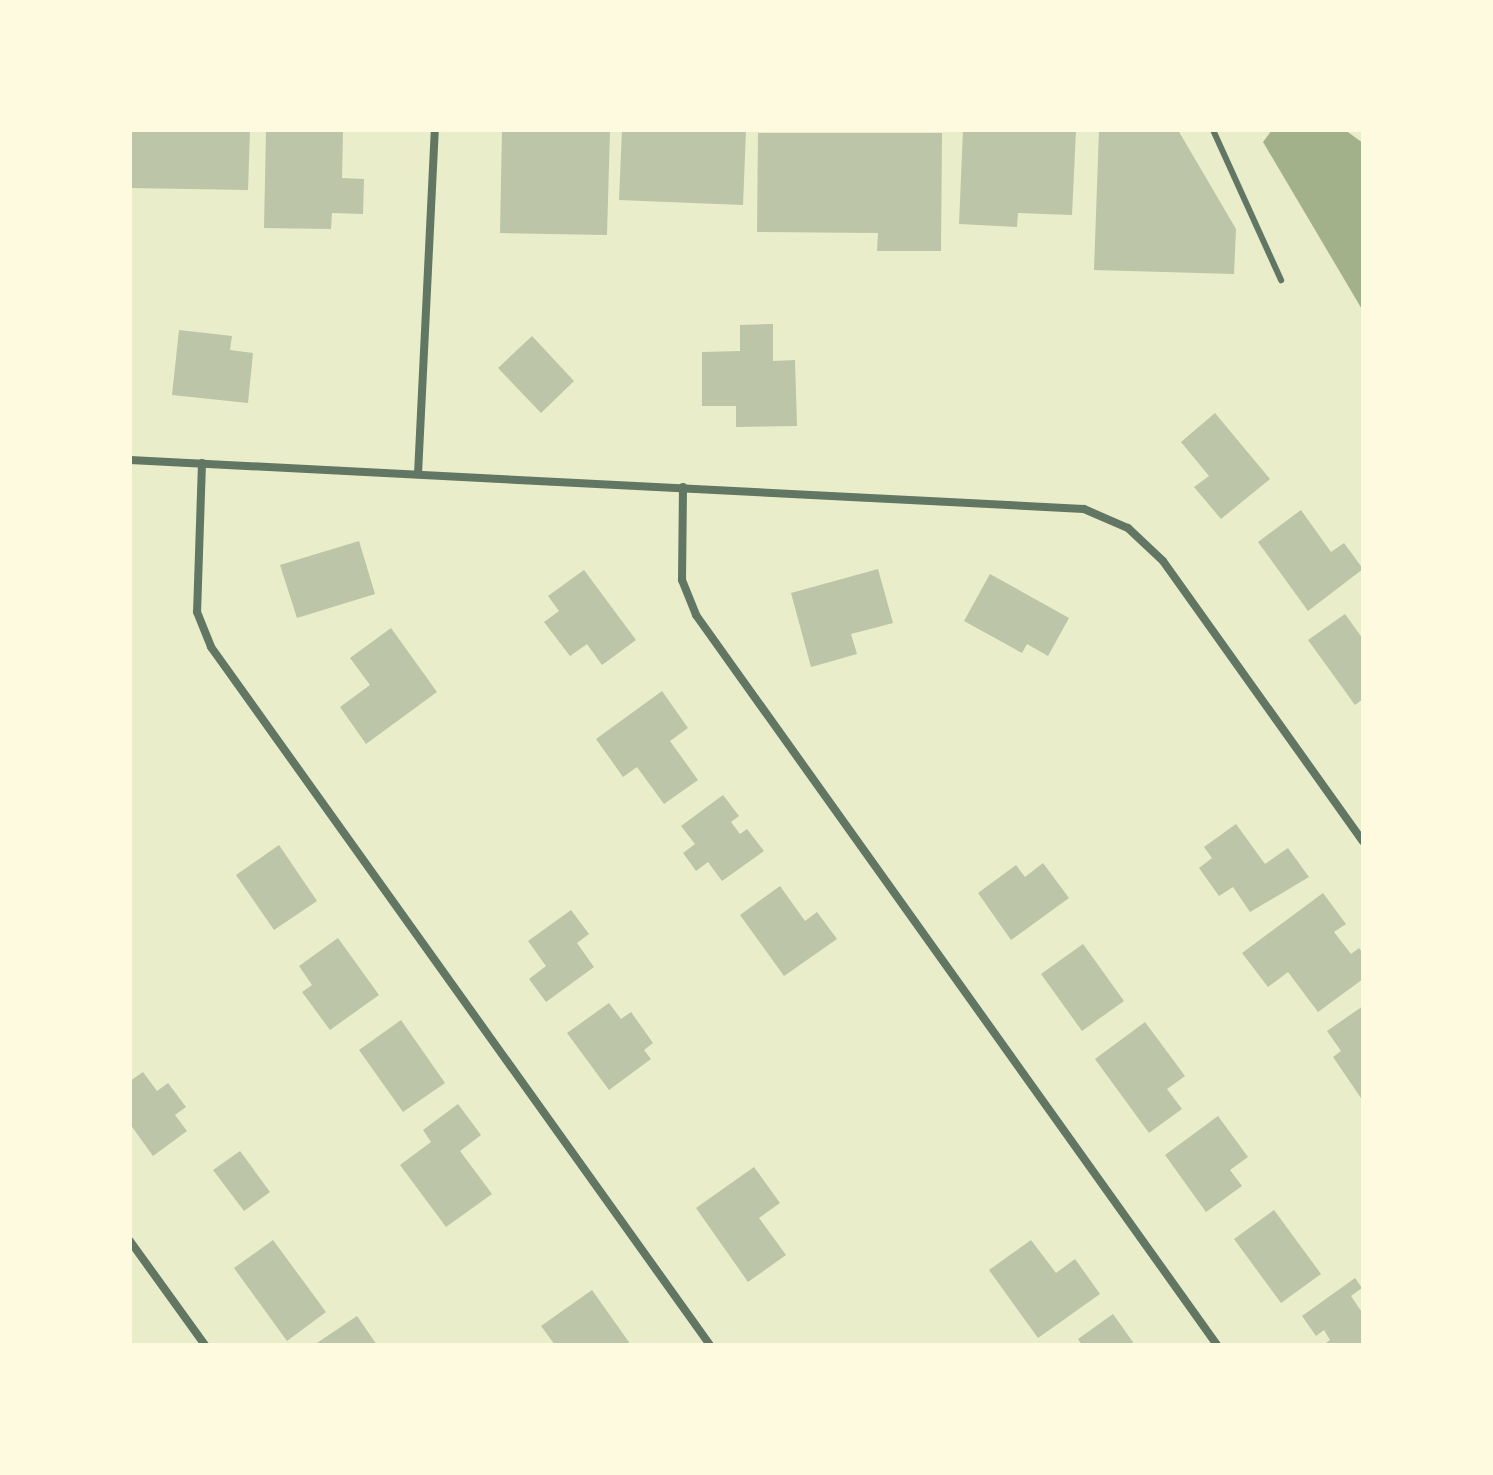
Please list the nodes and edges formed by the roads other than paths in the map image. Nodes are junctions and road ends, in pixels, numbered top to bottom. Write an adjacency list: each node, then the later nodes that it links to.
1 (435, 130): 6 (street)
2 (1213, 130): 3 (lane)
3 (1281, 280)
4 (130, 460): 5 (street)
5 (202, 463): 6 (street); 11 (street)
6 (418, 474): 7 (street)
7 (683, 487): 8 (street); 12 (street)
8 (1363, 841)
9 (130, 1241): 10 (street)
10 (205, 1345)
11 (710, 1345)
12 (1217, 1345)

